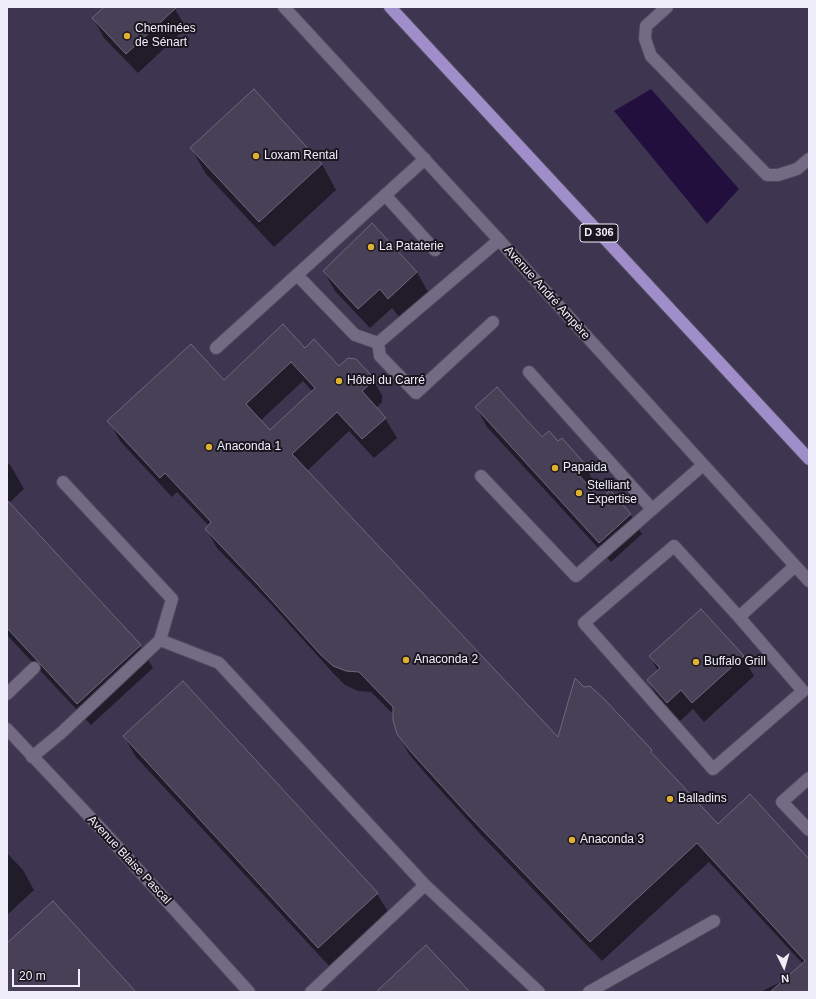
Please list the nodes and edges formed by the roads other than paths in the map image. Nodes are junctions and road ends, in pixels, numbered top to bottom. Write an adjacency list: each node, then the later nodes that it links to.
1 (284, 7): 4 (street, Avenue André Ampère)
2 (390, 7): 14 (main road, D 306)
3 (667, 7): 5 (street)
4 (425, 159): 6 (street); 7 (street, Avenue André Ampère)
5 (809, 159)
6 (385, 195): 8 (street); 9 (street)
7 (498, 240): 11 (street); 15 (street, Avenue André Ampère)
8 (435, 250)
9 (297, 275): 11 (street); 12 (street)
10 (493, 322): 11 (street)
11 (378, 343)
12 (216, 348)
13 (529, 372): 18 (street)
14 (809, 459)
15 (703, 465): 18 (street); 19 (street, Avenue André Ampère)
16 (481, 476): 18 (street)
17 (63, 482): 22 (street)
18 (652, 509)
19 (795, 566): 20 (street, Avenue André Ampère); 21 (street)
20 (809, 581)
21 (739, 617): 21 (street)
22 (160, 640): 26 (street); 29 (street)
23 (34, 668): 24 (street)
24 (7, 694)
25 (7, 730): 26 (street, Avenue Blaise Pascal)
26 (32, 757): 31 (street, Avenue Blaise Pascal)
27 (809, 778): 28 (street)
28 (809, 830)
29 (425, 885): 32 (street); 33 (street)
30 (714, 921): 34 (street)
31 (249, 992)
32 (311, 992)
33 (539, 992)
34 (589, 992)

